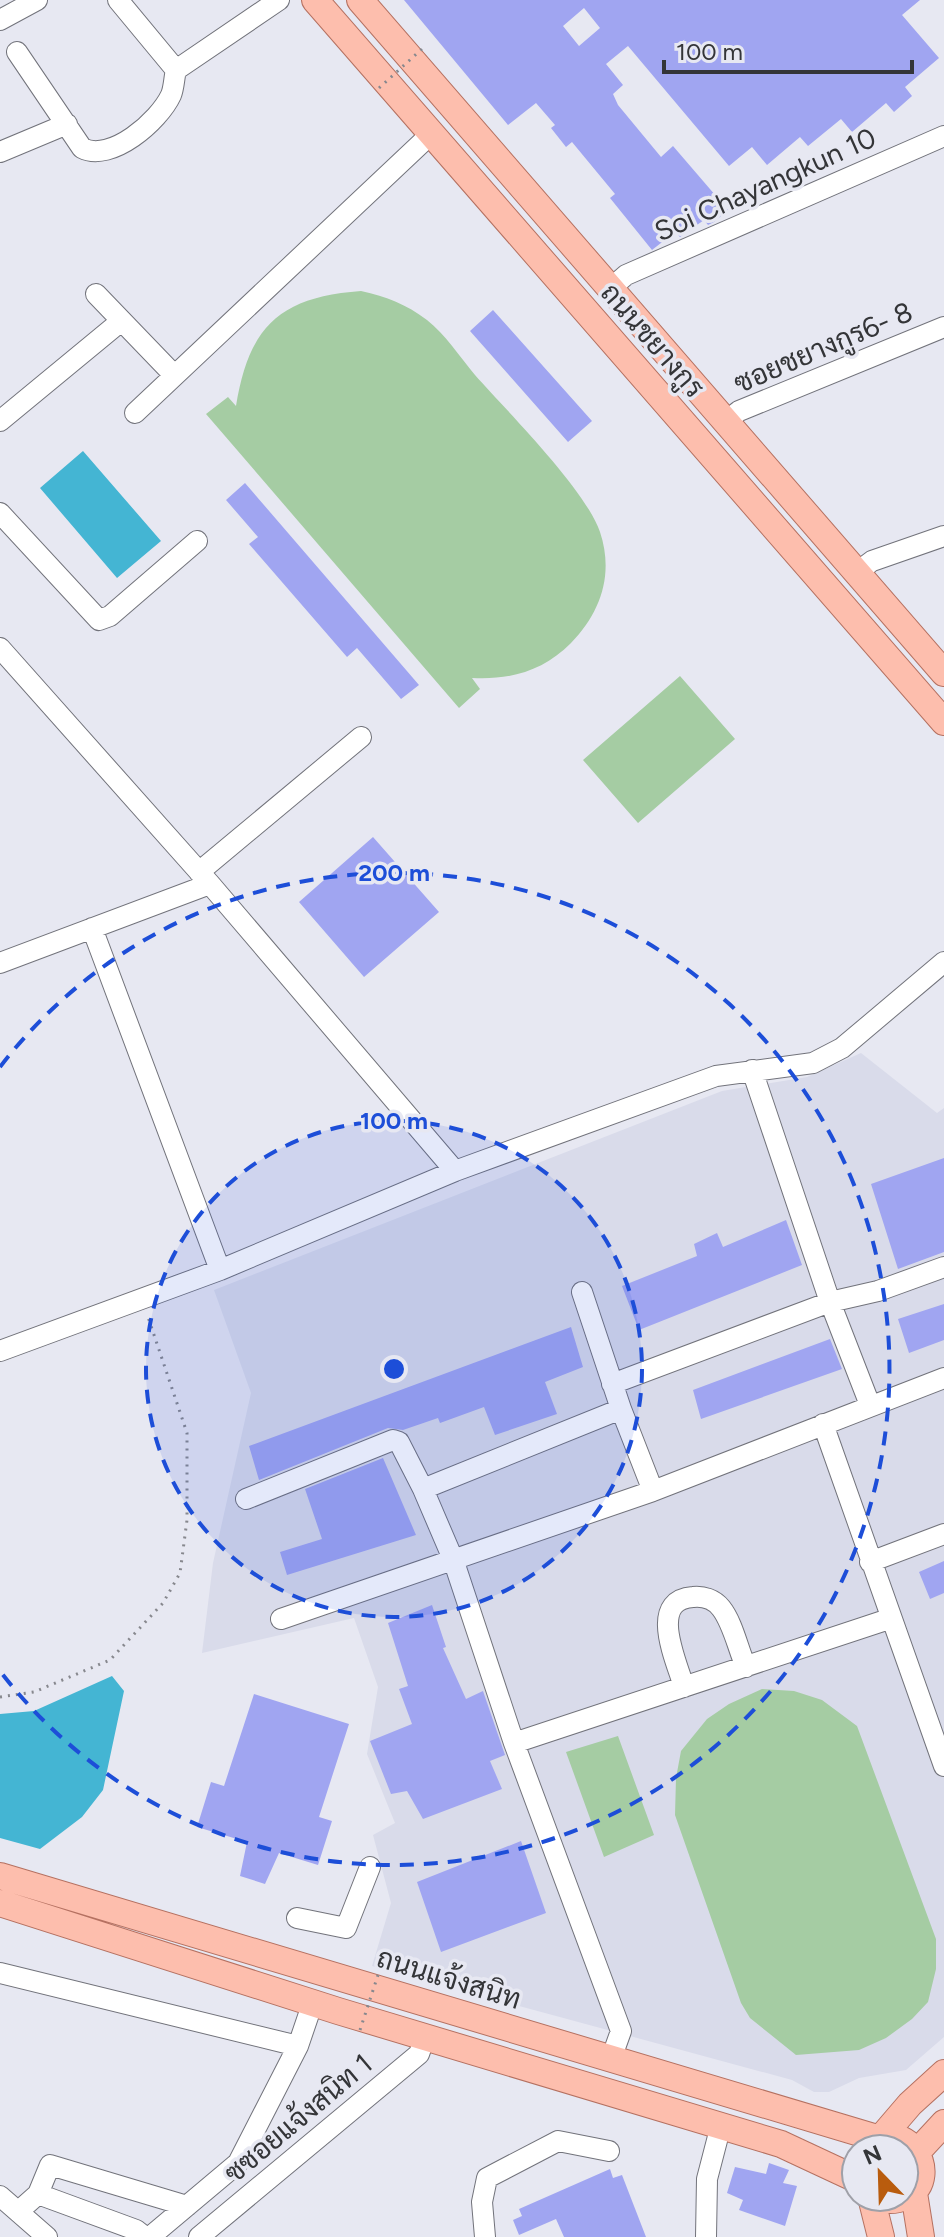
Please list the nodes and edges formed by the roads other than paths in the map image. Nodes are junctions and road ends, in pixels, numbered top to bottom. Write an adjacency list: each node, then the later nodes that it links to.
1 (37, 0): 6 (street)
2 (118, 0): 8 (street)
3 (279, 0): 8 (street)
4 (315, 0): 11 (main road, ถนนชยางกูร)
5 (360, 0): 9 (main road, ถนนชยางกูร)
6 (0, 20)
7 (17, 52): 10 (street)
8 (176, 70): 10 (street)
9 (457, 111): 11 (main road); 14 (main road, ถนนชยางกูร)
10 (67, 124): 13 (street)
11 (431, 134): 18 (street); 28 (main road, ถนนชยางกูร)
12 (944, 136): 14 (street, Soi Chayangkun 10)
13 (0, 152)
14 (611, 288): 21 (main road, ถนนชยางกูร)
15 (96, 294): 16 (street)
16 (120, 322): 18 (street); 20 (street)
17 (944, 327): 21 (street, ซอยชยางกูร6- 8)
18 (173, 374): 19 (street)
19 (135, 413)
20 (0, 421)
21 (725, 422): 25 (main road, ถนนชยางกูร)
22 (0, 513): 24 (street)
23 (944, 536): 25 (street)
24 (197, 541)
25 (856, 573): 27 (main road, ถนนชยางกูร)
26 (0, 648): 30 (street)
27 (944, 673)
28 (944, 722)
29 (361, 737): 30 (street)
30 (205, 878): 31 (street); 35 (street)
31 (92, 928): 33 (street); 37 (street)
32 (944, 962): 34 (street)
33 (0, 963)
34 (752, 1070): 35 (street); 39 (street)
35 (455, 1171): 37 (street)
36 (944, 1267): 39 (street)
37 (220, 1270): 40 (street)
38 (582, 1292): 42 (street)
39 (830, 1302): 42 (street); 43 (street)
40 (0, 1351)
41 (944, 1378): 43 (street)
42 (612, 1384): 44 (street)
43 (870, 1405): 45 (street)
44 (621, 1409): 46 (street); 47 (street)
45 (823, 1424): 47 (street); 51 (street)
46 (423, 1489): 48 (street); 50 (street)
47 (653, 1491): 50 (street)
48 (246, 1499)
49 (944, 1534): 51 (street)
50 (453, 1559): 52 (street); 56 (street)
51 (870, 1562): 53 (street)
52 (281, 1619)
53 (889, 1619): 54 (street); 57 (street)
54 (746, 1667): 55 (street); 55 (street)
55 (684, 1687): 56 (street)
56 (514, 1743): 66 (street)
57 (944, 1766)
58 (370, 1867): 61 (street)
59 (0, 1876): 66 (main road, ถนนแจ้งสนิท)
60 (0, 1903): 63 (main road)
61 (297, 1918)
62 (0, 1973): 65 (street)
63 (313, 2002): 64 (main road); 65 (street)
64 (425, 2037): 69 (main road); 85 (street, ซซอยแจ้งสนิท 1)
65 (298, 2046): 79 (street)
66 (611, 2059): 70 (main road, ถนนแจ้งสนิท)
67 (944, 2073): 71 (main road)
68 (944, 2123): 72 (main road)
69 (721, 2125): 75 (main road); 87 (street)
70 (840, 2133)
71 (883, 2133)
72 (920, 2149)
73 (609, 2151): 86 (street)
74 (920, 2156): 76 (main road)
75 (840, 2172)
76 (920, 2185)
77 (38, 2194): 79 (street); 80 (street); 84 (street)
78 (0, 2196): 80 (street)
79 (187, 2206): 84 (street)
80 (20, 2210): 83 (street)
81 (877, 2213): 88 (main road)
82 (917, 2213): 89 (main road)
83 (47, 2237)
84 (147, 2237)
85 (199, 2237)
86 (485, 2237)
87 (706, 2237)
88 (881, 2237)
89 (921, 2237)

